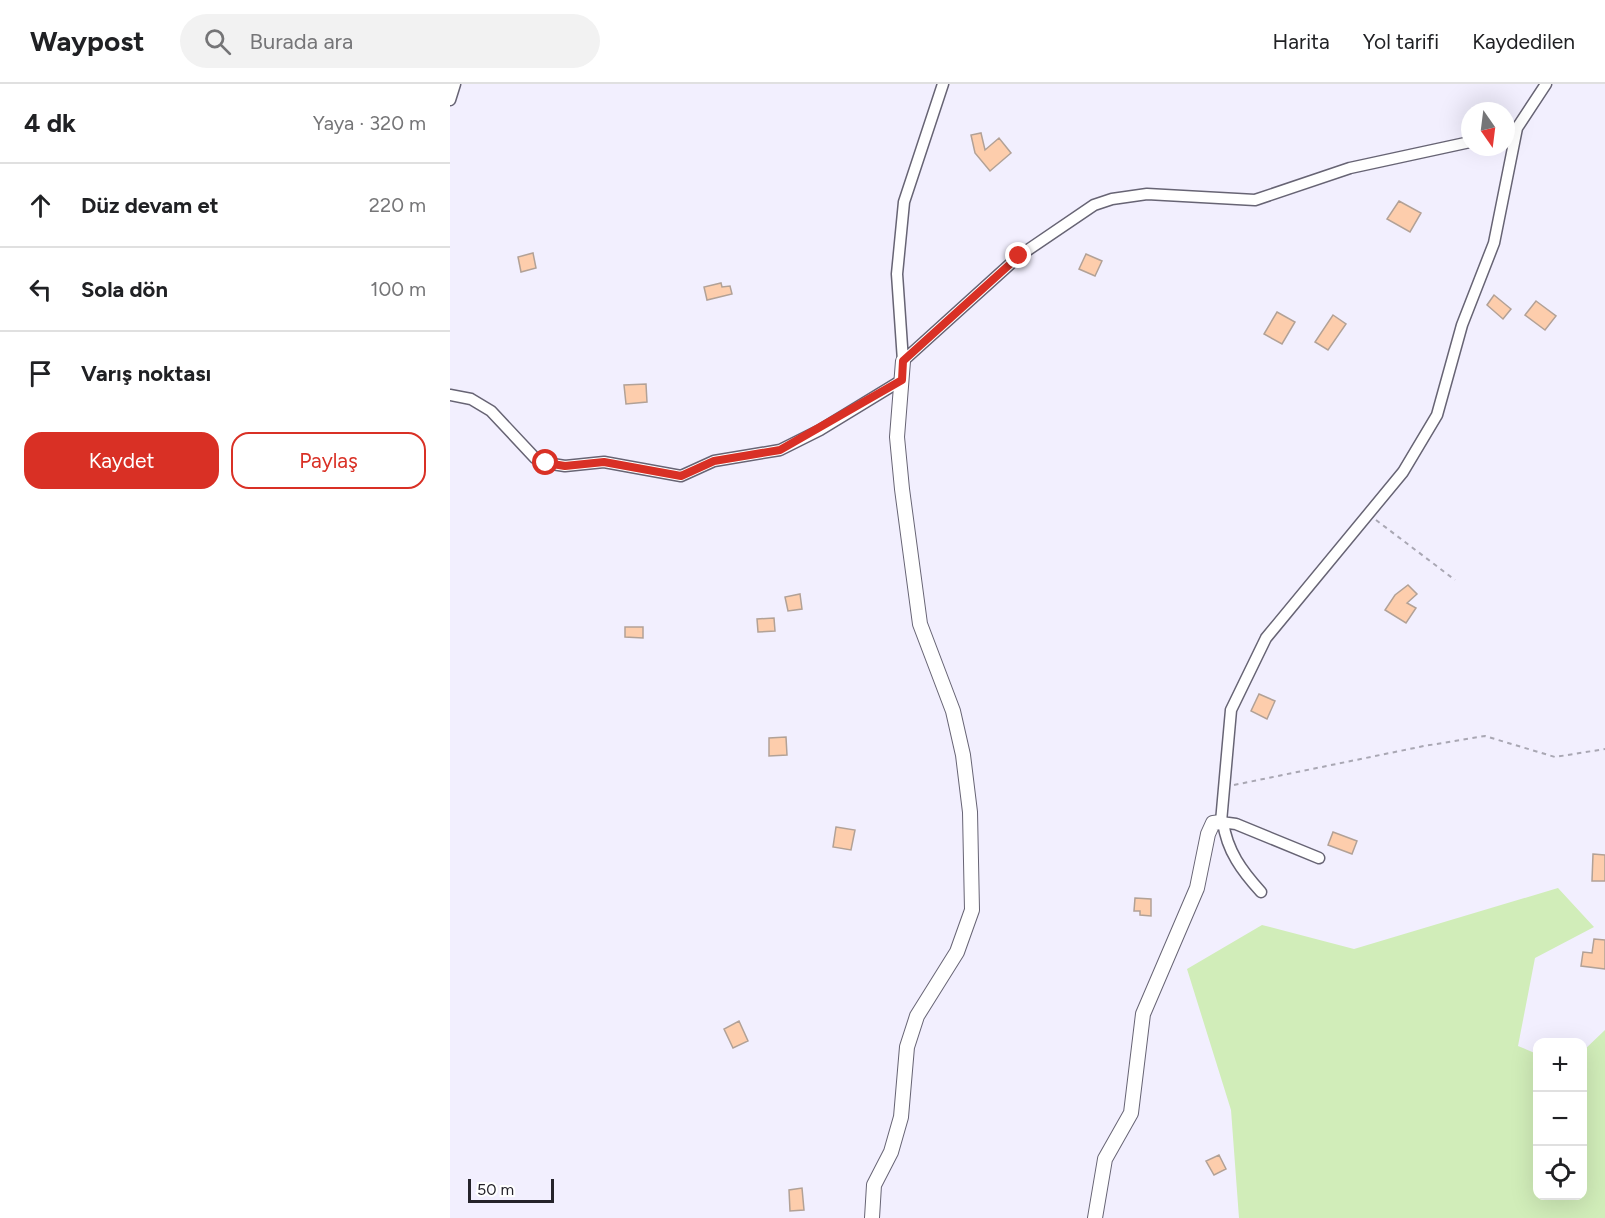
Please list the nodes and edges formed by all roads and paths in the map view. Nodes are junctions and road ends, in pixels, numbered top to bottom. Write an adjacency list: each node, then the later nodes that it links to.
1 (455, 84): 4 (street)
2 (943, 84): 7 (street)
3 (1546, 84): 5 (street)
4 (450, 100)
5 (1517, 128): 10 (street)
6 (1461, 144): 7 (street)
7 (903, 361): 8 (street)
8 (902, 380): 9 (street); 17 (street)
9 (450, 395)
10 (1367, 514): 11 (path); 13 (street)
11 (1455, 580)
12 (1605, 749): 13 (path)
13 (1225, 787): 14 (street)
14 (1222, 822): 15 (street); 16 (street); 18 (street)
15 (1319, 858)
16 (1261, 892)
17 (872, 1218)
18 (1095, 1218)

